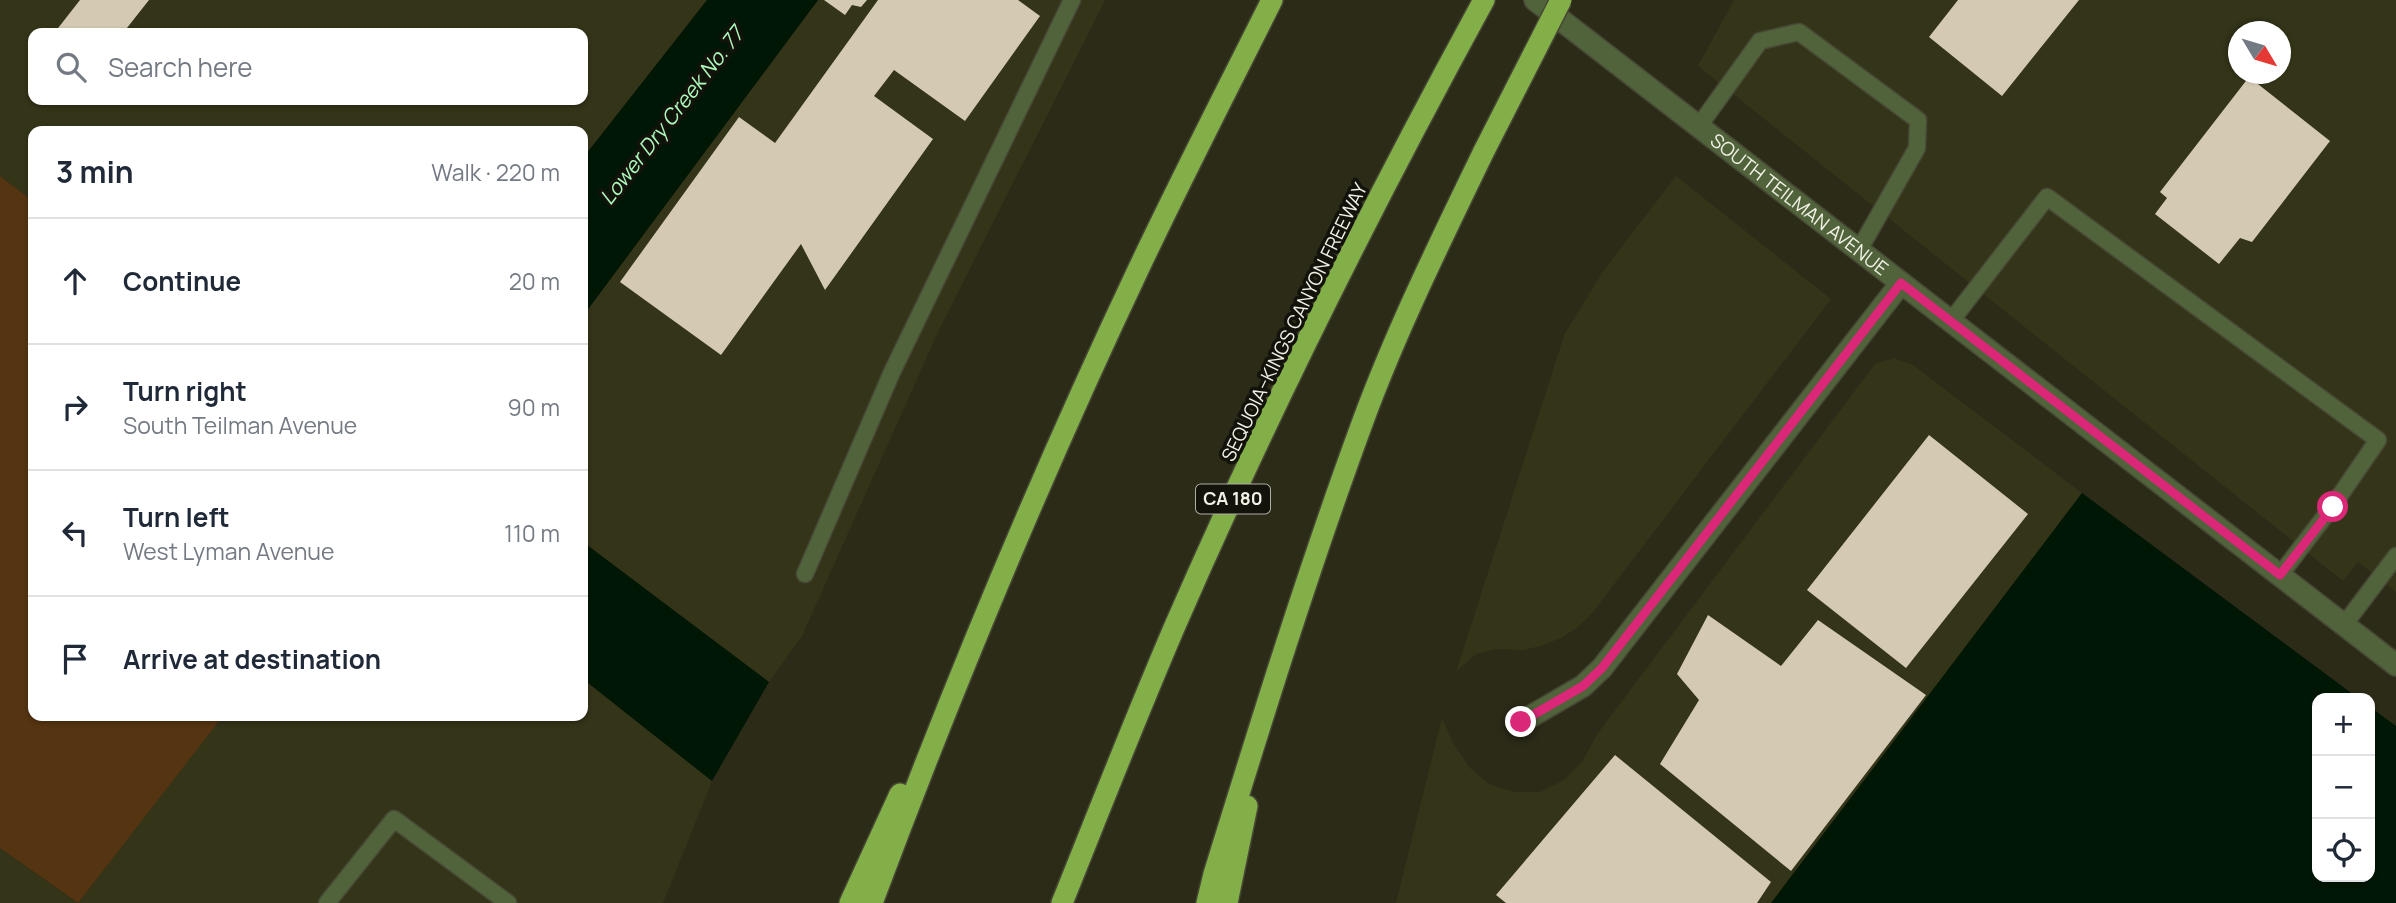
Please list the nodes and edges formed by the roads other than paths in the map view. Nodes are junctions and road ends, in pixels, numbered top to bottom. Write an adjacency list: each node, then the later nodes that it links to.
1 (1072, 0): 12 (lane)
2 (1272, 0): 10 (highway)
3 (1483, 0): 22 (highway, SEQUOIA–KINGS CANYON FREEWAY / CA 180)
4 (1535, 0): 6 (street, SOUTH TEILMAN AVENUE)
5 (1561, 0): 16 (highway, bridge)
6 (1699, 126): 7 (street, SOUTH TEILMAN AVENUE); 7 (lane)
7 (1859, 250): 8 (street, SOUTH TEILMAN AVENUE)
8 (1901, 283): 9 (street, SOUTH TEILMAN AVENUE); 17 (street)
9 (1951, 321): 13 (street, SOUTH TEILMAN AVENUE); 13 (lane)
10 (1016, 540): 20 (highway); 21 (highway)
11 (2396, 556): 14 (lane)
12 (804, 574)
13 (2280, 575): 14 (street, SOUTH TEILMAN AVENUE)
14 (2344, 625): 15 (street, SOUTH TEILMAN AVENUE)
15 (2396, 665)
16 (1274, 678): 23 (highway); 24 (highway)
17 (1521, 722)
18 (327, 903): 19 (lane)
19 (508, 903)
20 (850, 903)
21 (872, 903)
22 (1062, 903)
23 (1207, 903)
24 (1227, 903)

